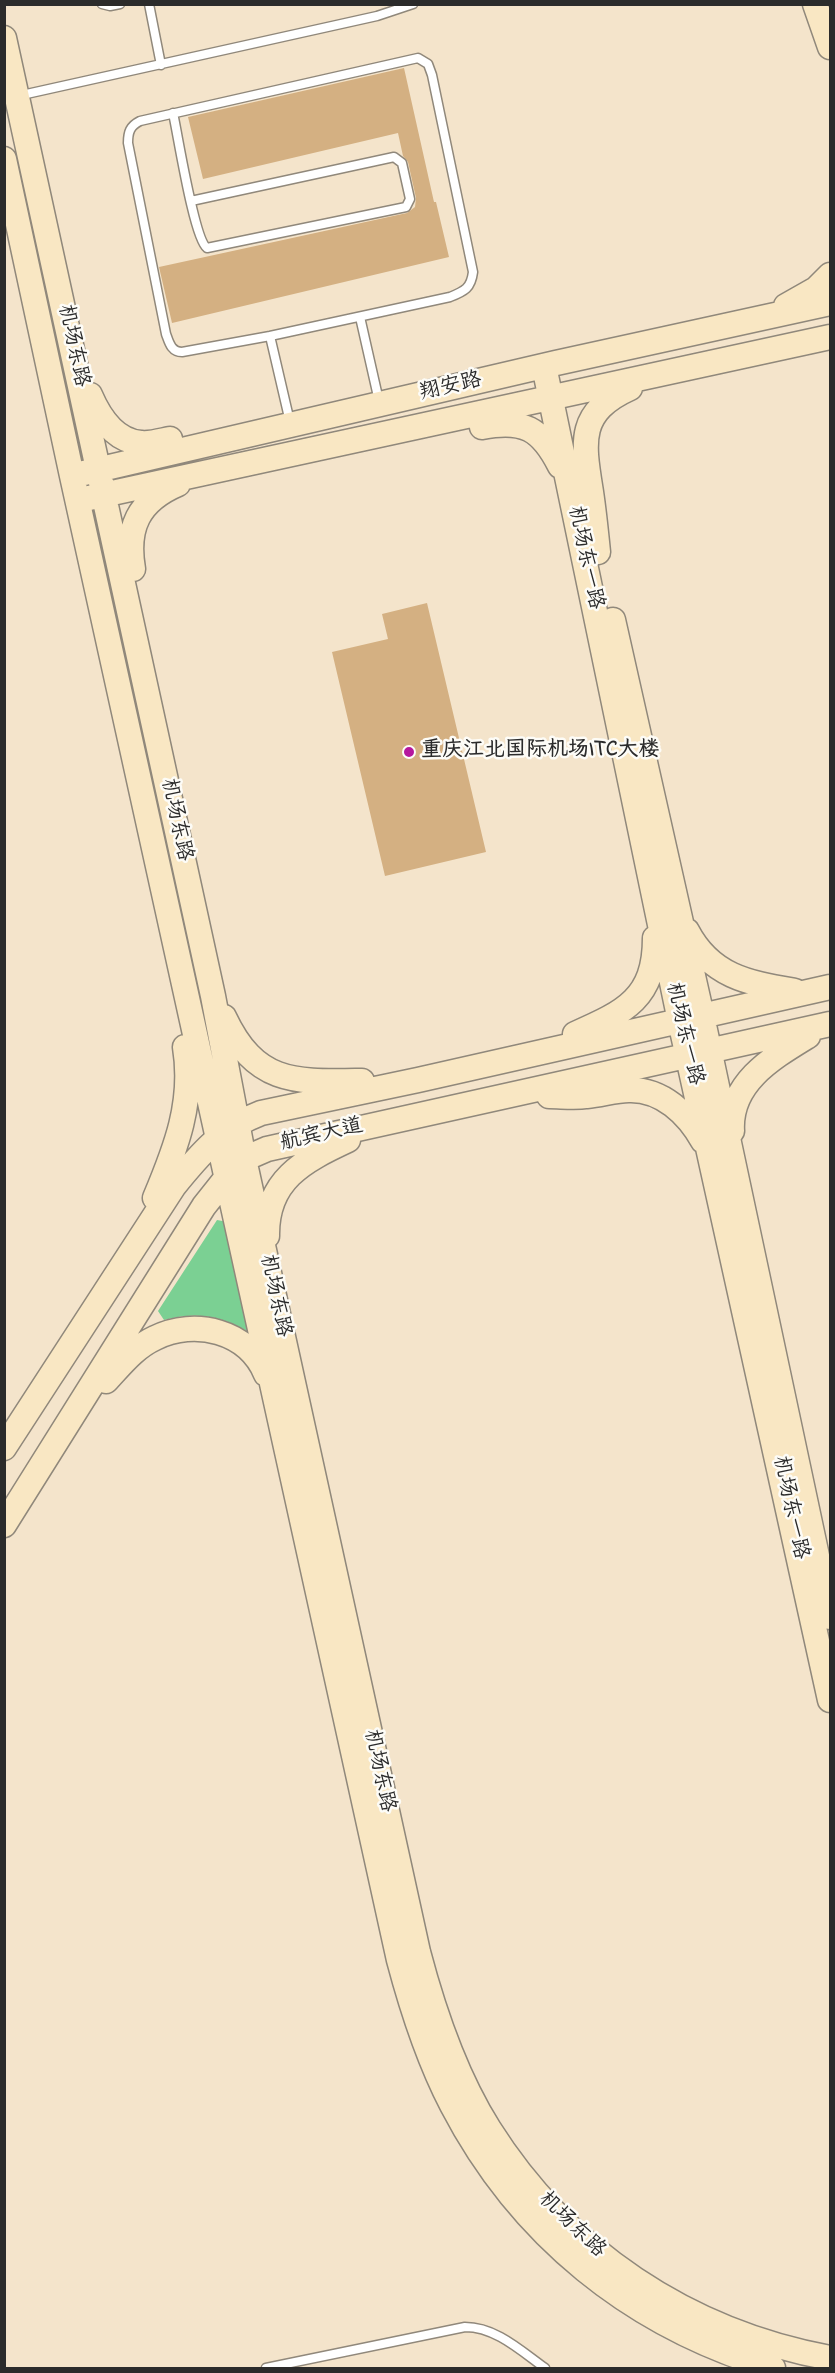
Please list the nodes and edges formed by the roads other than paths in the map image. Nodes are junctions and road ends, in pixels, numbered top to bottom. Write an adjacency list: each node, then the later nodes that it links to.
1 (102, 4): 2 (lane)
2 (120, 4)
3 (149, 4): 8 (lane)
4 (413, 4): 8 (lane)
5 (815, 4): 7 (street)
6 (4, 38): 9 (street, 机场东路)
7 (831, 47)
8 (161, 65): 9 (lane)
9 (11, 97): 19 (street, 机场东路)
10 (173, 113): 12 (lane); 15 (lane); 17 (lane)
11 (4, 159): 28 (street, 机场东路)
12 (191, 201): 12 (lane)
13 (831, 275): 16 (street)
14 (831, 303): 16 (street, 翔安路)
15 (360, 317): 17 (lane); 23 (lane)
16 (760, 318): 20 (street, 翔安路)
17 (270, 336): 24 (lane)
18 (831, 337): 21 (street, 翔安路)
19 (75, 361): 24 (street); 26 (street, 机场东路)
20 (550, 365): 22 (street, 机场东一路); 23 (street, 翔安路)
21 (658, 375): 22 (street, 翔安路); 32 (street)
22 (557, 397): 25 (street, 翔安路); 29 (street, 机场东一路); 32 (street, 机场东一路)
23 (380, 404): 24 (street, 翔安路)
24 (280, 428): 26 (street, 翔安路)
25 (396, 431): 27 (street, 翔安路); 29 (street)
26 (99, 470): 28 (street, 翔安路); 30 (street, 机场东路)
27 (202, 474): 30 (street, 翔安路); 33 (street)
28 (72, 476): 31 (street, 机场东路)
29 (569, 485): 34 (street, 机场东一路)
30 (104, 495): 31 (street, 翔安路); 33 (street, 机场东路)
31 (78, 501): 36 (street, 机场东路)
32 (598, 552): 35 (street, 机场东一路)
33 (138, 649): 39 (street, 机场东路)
34 (655, 900): 40 (street, 机场东一路); 43 (street)
35 (679, 916): 38 (street); 40 (street, 机场东一路)
36 (181, 970): 48 (street, 机场东路); 51 (street)
37 (831, 987): 38 (street, 航宾大道)
38 (807, 993): 40 (street, 航宾大道)
39 (213, 996): 44 (street); 48 (street, 机场东路)
40 (691, 1019): 42 (street, 机场东一路); 43 (street, 航宾大道)
41 (828, 1024): 42 (street, 航宾大道); 50 (street)
42 (698, 1053): 45 (street, 航宾大道); 50 (street, 机场东一路)
43 (529, 1055): 44 (street, 航宾大道)
44 (418, 1080): 47 (street); 48 (street, 航宾大道)
45 (504, 1096): 46 (street, 航宾大道); 50 (street)
46 (392, 1120): 47 (street, 航宾大道); 52 (street)
47 (360, 1128): 49 (street, 航宾大道)
48 (228, 1130): 49 (street, 机场东路); 51 (street, 航宾大道)
49 (235, 1167): 52 (street, 机场东路); 53 (street, 机场东路); 54 (street)
50 (725, 1174): 57 (street, 机场东一路); 58 (street, 机场东一路)
51 (135, 1247): 55 (street, 航宾大道)
52 (268, 1269): 59 (street, 机场东路)
53 (276, 1398): 54 (street); 62 (street, 机场东路)
54 (70, 1420): 56 (street)
55 (4, 1448)
56 (4, 1525)
57 (831, 1617)
58 (829, 1689)
59 (831, 2358)
60 (266, 2368): 61 (lane)
61 (545, 2368)
62 (773, 2368)

